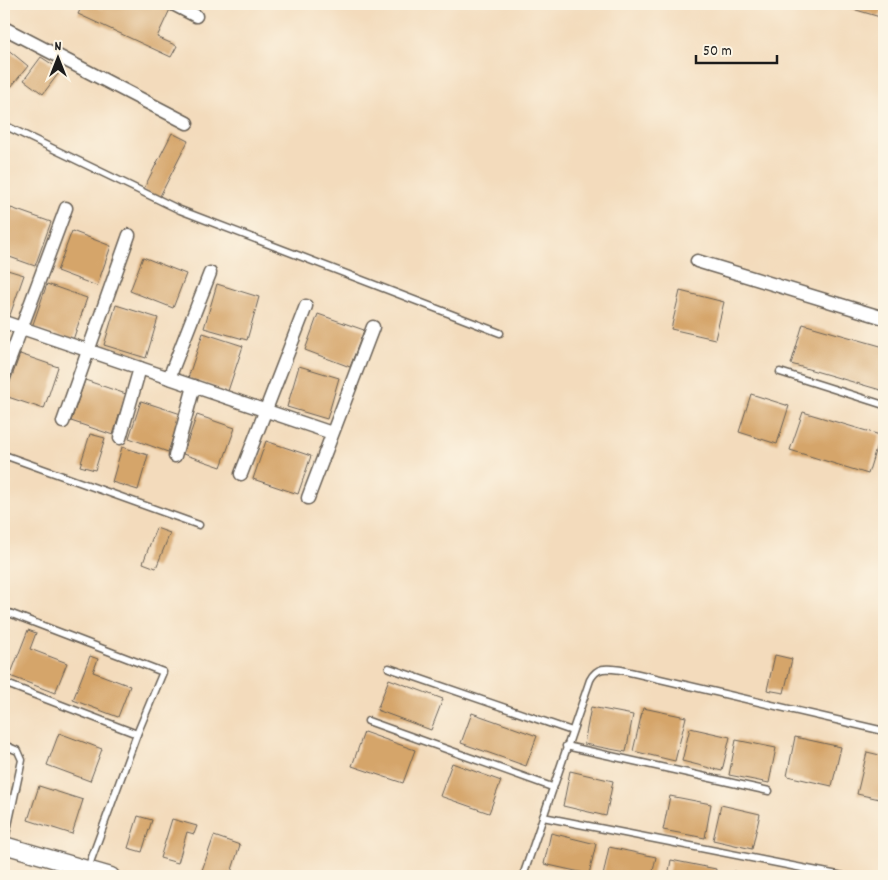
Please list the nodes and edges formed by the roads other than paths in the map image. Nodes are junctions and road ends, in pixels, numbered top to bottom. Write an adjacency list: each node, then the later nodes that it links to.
1 (174, 4): 2 (street)
2 (196, 16)
3 (4, 28): 4 (street)
4 (188, 122)
5 (4, 125): 15 (lane)
6 (66, 208): 14 (street)
7 (129, 235): 16 (street)
8 (697, 261): 11 (street)
9 (210, 273): 20 (street)
10 (306, 306): 23 (street)
11 (884, 318)
12 (4, 322): 14 (street)
13 (373, 327): 25 (street)
14 (22, 328): 16 (street); 19 (street)
15 (500, 333)
16 (88, 350): 17 (street); 24 (street)
17 (140, 368): 20 (street); 26 (street)
18 (780, 372): 22 (lane)
19 (4, 375)
20 (169, 378): 21 (street)
21 (194, 386): 23 (street); 28 (street)
22 (884, 405)
23 (266, 411): 25 (street); 29 (street)
24 (63, 422)
25 (332, 434): 30 (street)
26 (120, 438)
27 (4, 455): 31 (lane)
28 (175, 456)
29 (242, 474)
30 (308, 498)
31 (199, 526)
32 (4, 611): 38 (lane)
33 (389, 668): 37 (lane)
34 (4, 683): 38 (lane)
35 (368, 721): 41 (lane)
36 (884, 730): 37 (lane)
37 (572, 731): 40 (lane)
38 (137, 734): 45 (lane)
39 (4, 745): 44 (lane)
40 (566, 746): 41 (lane); 42 (lane)
41 (552, 787): 43 (lane)
42 (769, 791)
43 (543, 817): 47 (lane); 48 (lane)
44 (4, 845): 45 (street)
45 (88, 869): 46 (street)
46 (111, 876)
47 (523, 876)
48 (843, 876)

